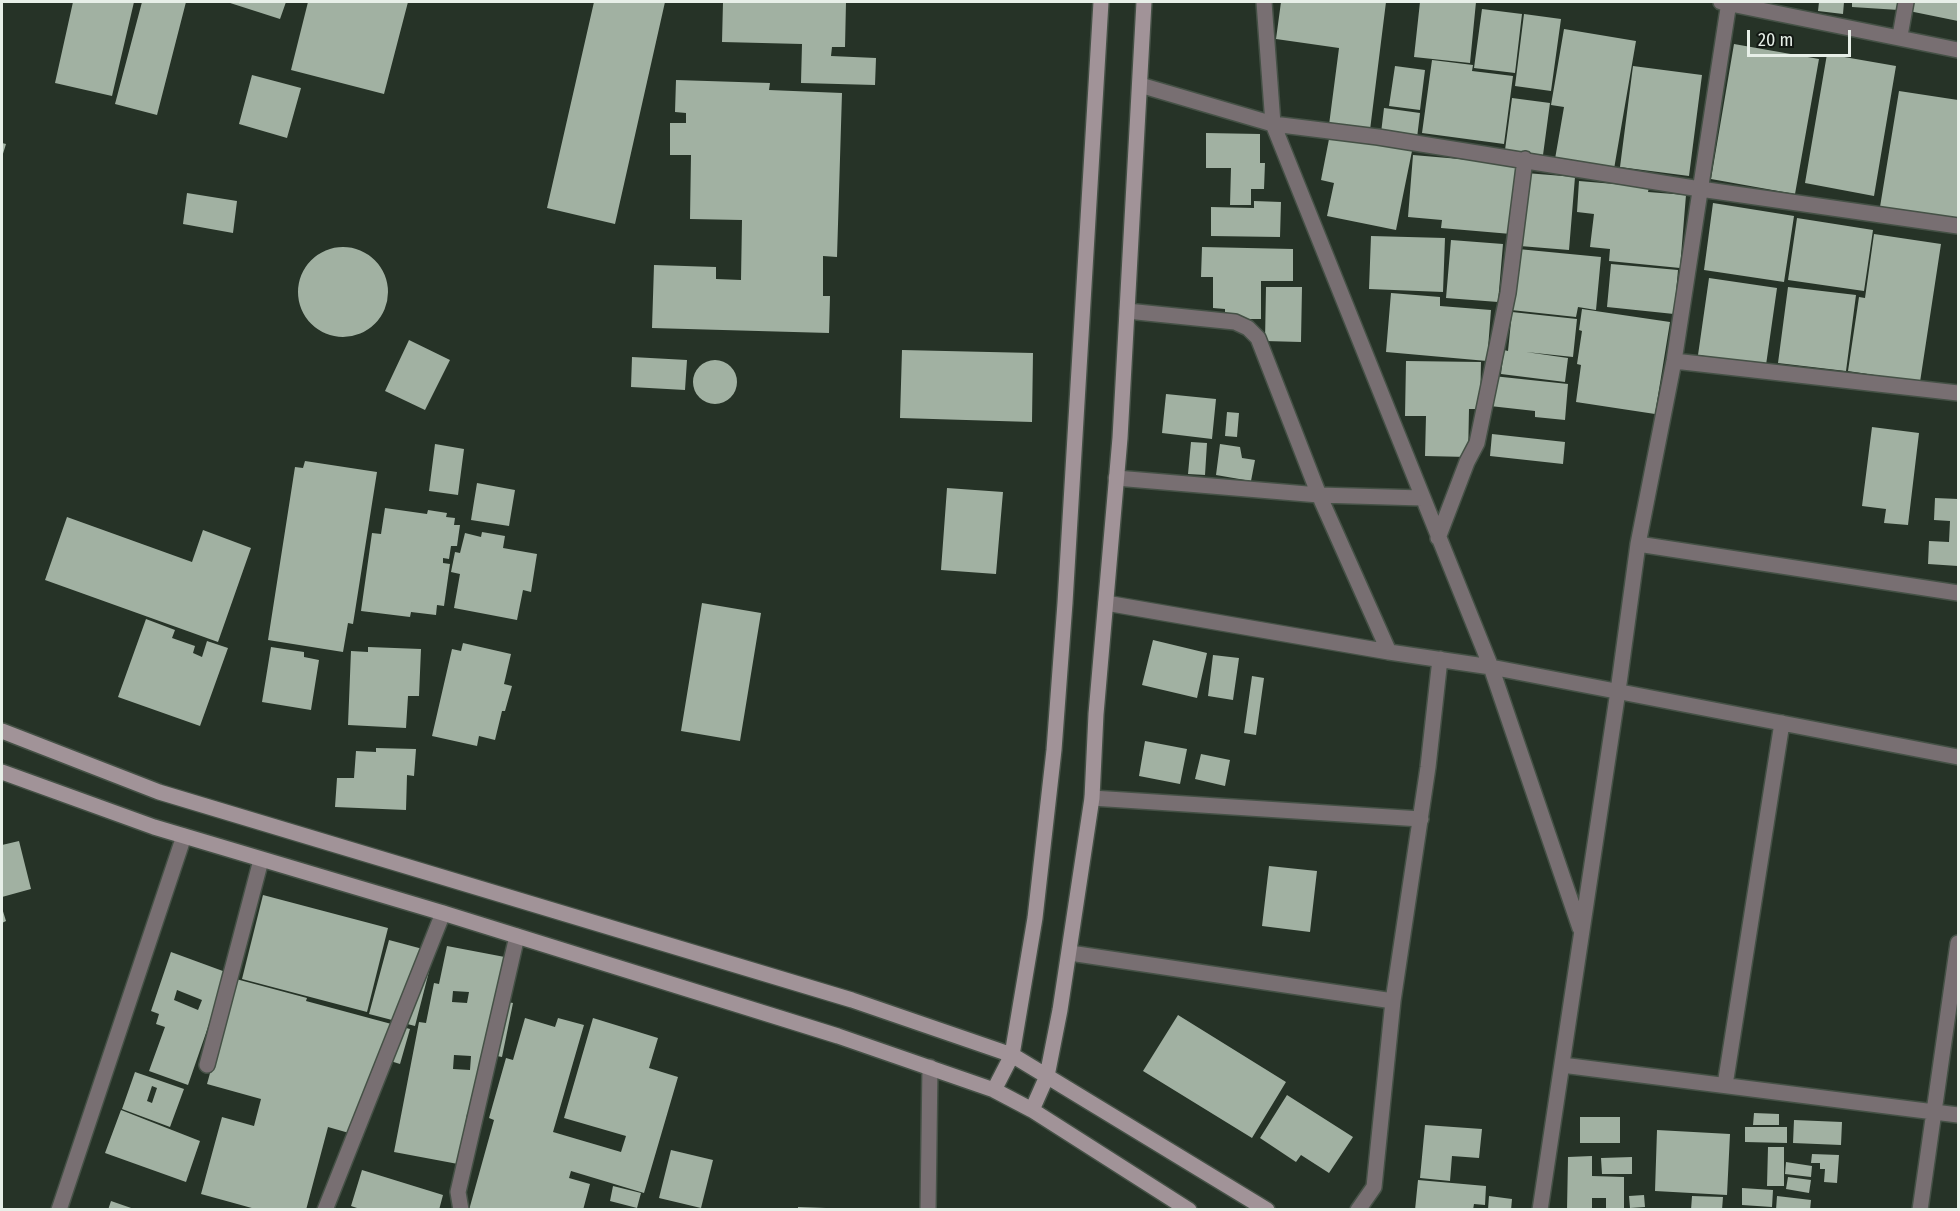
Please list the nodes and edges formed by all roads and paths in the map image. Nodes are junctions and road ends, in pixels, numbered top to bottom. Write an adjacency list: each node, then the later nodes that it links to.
1 (1101, 2): 42 (main road)
2 (1144, 2): 9 (main road)
3 (1264, 2): 10 (street)
4 (1721, 2): 5 (street)
5 (1729, 2): 7 (street); 12 (street)
6 (1906, 2): 7 (street)
7 (1900, 36): 8 (street)
8 (1959, 50)
9 (1140, 85): 10 (street); 14 (main road)
10 (1273, 124): 11 (street); 19 (street)
11 (1525, 159): 12 (street); 20 (street)
12 (1700, 189): 13 (street); 15 (street)
13 (1959, 226)
14 (1127, 311): 17 (main road); 18 (street)
15 (1674, 361): 16 (street); 21 (street)
16 (1959, 393)
17 (1116, 478): 18 (street); 23 (main road)
18 (1319, 495): 19 (street); 24 (street)
19 (1422, 498): 20 (street)
20 (1438, 538): 26 (street)
21 (1638, 544): 22 (street); 27 (street)
22 (1959, 592)
23 (1106, 603): 24 (street); 32 (main road)
24 (1389, 652): 25 (street)
25 (1440, 659): 26 (street); 33 (street)
26 (1491, 666): 27 (street); 37 (street)
27 (1618, 691): 28 (street); 37 (street)
28 (1782, 723): 30 (street); 47 (street)
29 (2, 731): 42 (main road)
30 (1959, 758)
31 (2, 772): 34 (main road)
32 (1092, 798): 33 (street); 40 (main road)
33 (1421, 819): 41 (street)
34 (184, 836): 35 (main road); 52 (street)
35 (261, 860): 36 (main road); 43 (street)
36 (443, 913): 38 (main road); 53 (street)
37 (1581, 932): 44 (street)
38 (517, 936): 45 (main road); 54 (street)
39 (1959, 942): 50 (street)
40 (1070, 953): 41 (street); 46 (main road)
41 (1393, 1001): 58 (street)
42 (1012, 1055): 46 (main road); 48 (main road)
43 (207, 1065)
44 (1562, 1065): 47 (street); 59 (street)
45 (930, 1067): 48 (main road); 55 (street)
46 (1047, 1076): 49 (main road); 57 (main road)
47 (1725, 1085): 50 (street)
48 (994, 1090): 49 (main road)
49 (1032, 1110): 56 (main road)
50 (1934, 1111): 51 (street); 60 (street)
51 (1959, 1115)
52 (58, 1209)
53 (325, 1209)
54 (461, 1209)
55 (928, 1209)
56 (1189, 1209)
57 (1267, 1209)
58 (1358, 1209)
59 (1540, 1209)
60 (1920, 1209)

